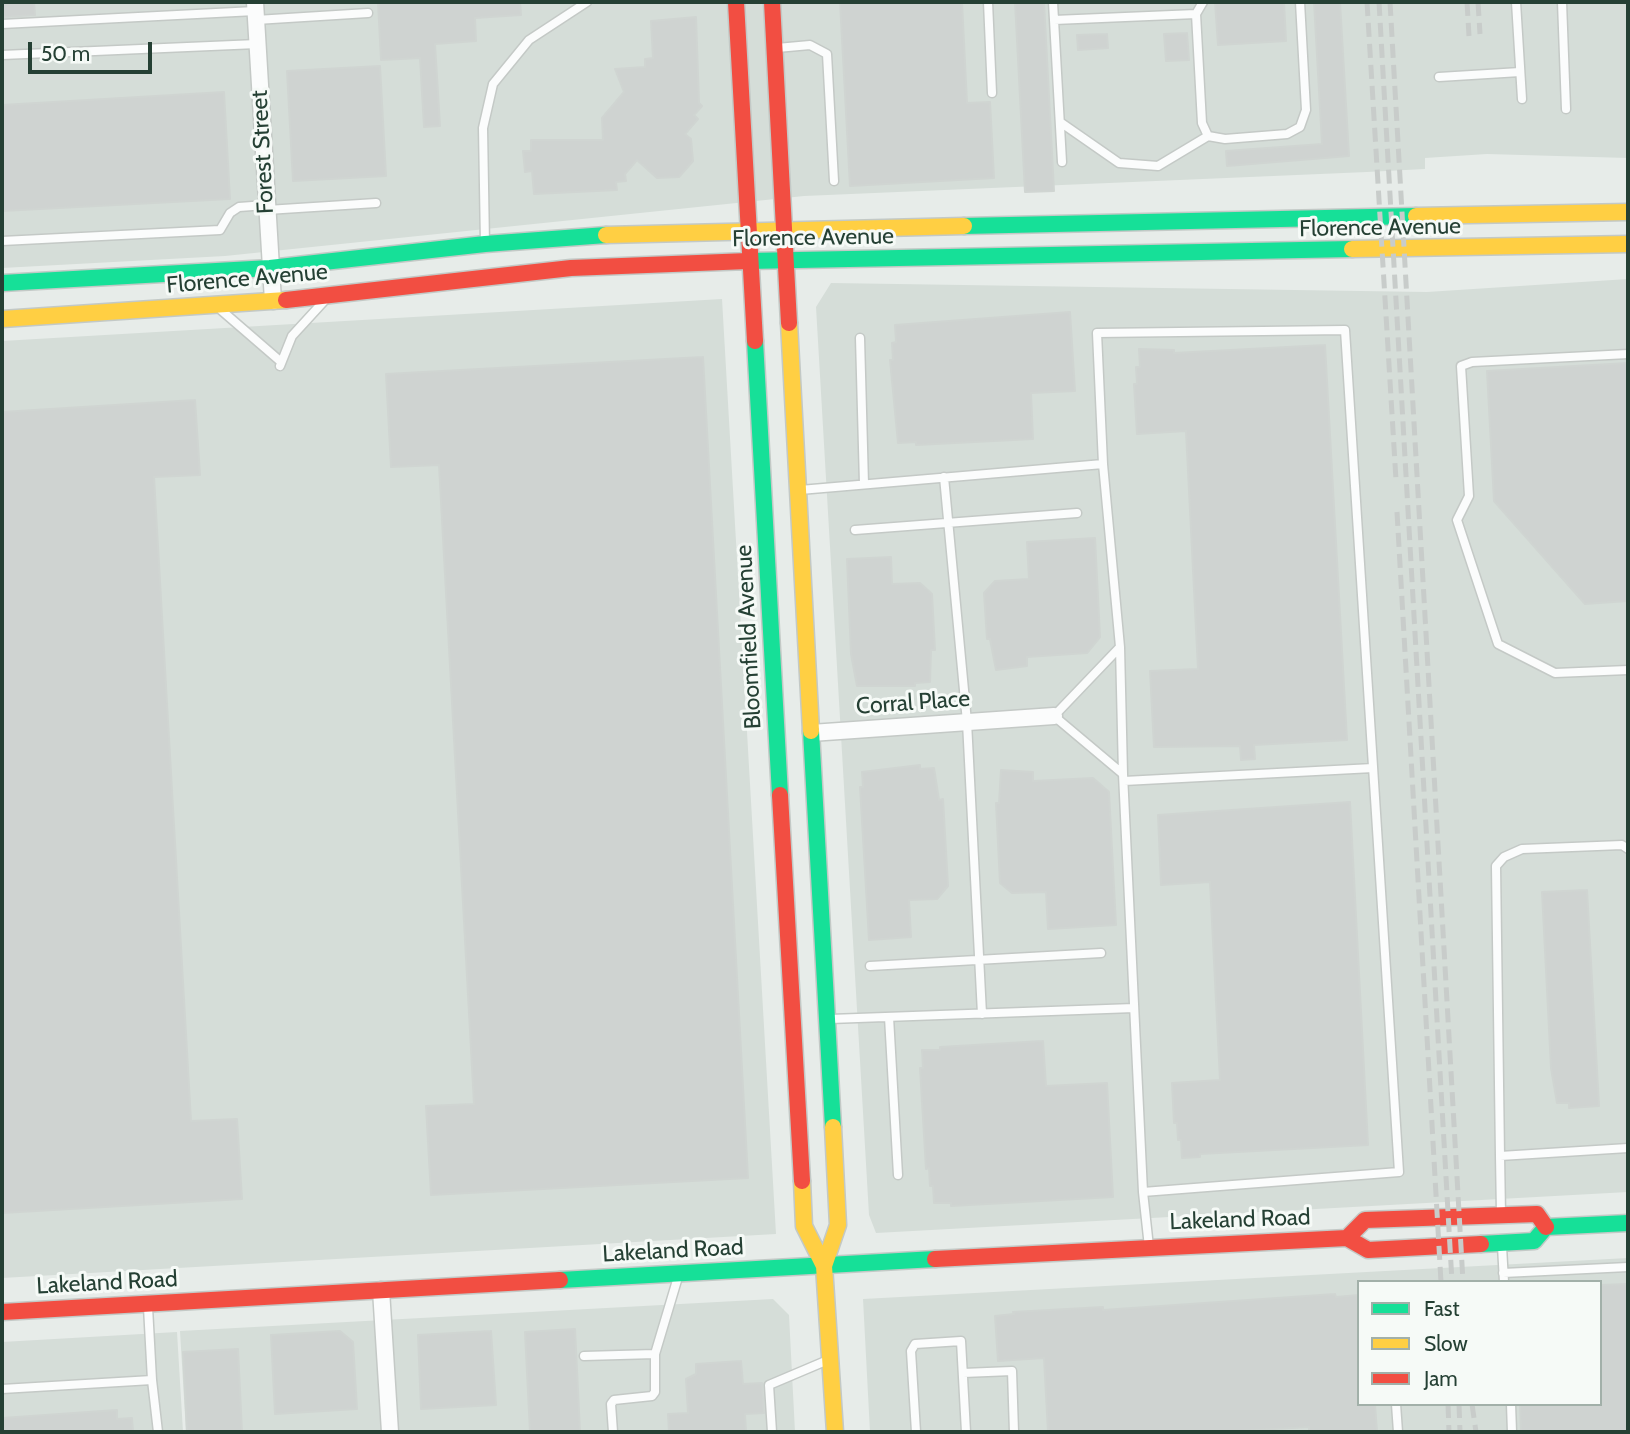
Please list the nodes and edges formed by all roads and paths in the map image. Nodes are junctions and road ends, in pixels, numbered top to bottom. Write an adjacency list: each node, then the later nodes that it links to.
1 (587, 2): 33 (lane)
2 (736, 2): 31 (main road, Bloomfield Avenue)
3 (772, 2): 16 (main road, Bloomfield Avenue)
4 (988, 2): 20 (lane)
5 (1053, 2): 13 (lane)
6 (1203, 2): 12 (lane)
7 (1300, 2): 24 (lane)
8 (1516, 2): 18 (lane)
9 (1562, 2): 22 (lane)
10 (256, 11): 11 (lane); 14 (lane); 15 (street, Forest Street)
11 (368, 13)
12 (1196, 14): 13 (lane); 24 (lane)
13 (1054, 20): 23 (lane)
14 (2, 24)
15 (257, 44): 17 (lane); 28 (street, Forest Street)
16 (774, 48): 26 (lane); 30 (main road, Bloomfield Avenue)
17 (2, 55)
18 (1520, 72): 19 (lane); 21 (lane)
19 (1439, 76)
20 (992, 93)
21 (1522, 99)
22 (1566, 109)
23 (1060, 122): 24 (lane); 25 (lane)
24 (1209, 136)
25 (1062, 162)
26 (834, 181)
27 (376, 203): 28 (lane)
28 (267, 208): 32 (lane); 37 (street, Forest Street)
29 (1628, 212): 30 (main road, Florence Avenue)
30 (784, 229): 31 (main road, Florence Avenue); 35 (main road, Bloomfield Avenue)
31 (748, 230): 33 (main road, Florence Avenue); 36 (main road, Bloomfield Avenue)
32 (2, 241)
33 (485, 244): 37 (main road, Florence Avenue); 38 (main road)
34 (1628, 244): 35 (main road, Florence Avenue)
35 (786, 260): 36 (main road, Florence Avenue); 49 (main road, Bloomfield Avenue)
36 (750, 262): 38 (main road, Florence Avenue); 57 (main road, Bloomfield Avenue)
37 (270, 268): 39 (main road, Florence Avenue); 41 (street, Forest Street)
38 (469, 279): 40 (main road, Florence Avenue)
39 (2, 283)
40 (330, 295): 41 (main road, Florence Avenue); 42 (lane)
41 (273, 302): 42 (main road, Florence Avenue)
42 (215, 306): 43 (main road, Florence Avenue)
43 (2, 319)
44 (860, 338): 48 (lane)
45 (1628, 354): 54 (lane)
46 (1103, 464): 47 (lane); 53 (lane); 58 (lane)
47 (944, 477): 48 (lane); 51 (lane)
48 (864, 484): 49 (lane)
49 (797, 490): 57 (main road, Bloomfield Avenue)
50 (1077, 513): 51 (lane)
51 (949, 523): 52 (lane); 56 (lane)
52 (855, 530)
53 (1120, 648): 55 (lane); 59 (lane)
54 (1628, 670)
55 (1054, 716): 56 (street, Corral Place); 59 (lane)
56 (967, 722): 57 (street, Corral Place); 62 (lane)
57 (794, 734): 67 (main road, Bloomfield Avenue); 78 (main road, Bloomfield Avenue)
58 (1373, 768): 59 (lane); 71 (lane)
59 (1124, 778): 64 (lane)
60 (1628, 849): 69 (lane)
61 (1101, 953): 62 (lane)
62 (979, 960): 63 (lane); 65 (lane)
63 (870, 966)
64 (1134, 1008): 65 (lane); 71 (lane)
65 (982, 1014): 66 (lane)
66 (889, 1017): 67 (lane); 70 (lane)
67 (827, 1019): 78 (main road, Bloomfield Avenue)
68 (1628, 1148): 69 (lane)
69 (1500, 1156): 72 (lane)
70 (898, 1175)
71 (1143, 1192): 77 (lane)
72 (1501, 1214): 74 (main road, Lakeland Road); 75 (main road, Lakeland Road)
73 (1628, 1223): 74 (main road, Lakeland Road)
74 (1546, 1227): 76 (main road, Lakeland Road)
75 (1347, 1238): 76 (main road, Lakeland Road); 77 (main road, Lakeland Road)
76 (1502, 1243): 81 (lane)
77 (1149, 1247): 78 (main road, Lakeland Road)
78 (824, 1266): 80 (main road, Lakeland Road); 87 (main road, Bloomfield Avenue)
79 (1628, 1267): 81 (lane)
80 (679, 1274): 82 (main road, Lakeland Road); 85 (lane)
81 (1504, 1277)
82 (381, 1290): 83 (main road, Lakeland Road); 94 (street)
83 (147, 1304): 84 (main road, Lakeland Road); 89 (lane)
84 (2, 1312)
85 (655, 1354): 86 (lane); 95 (lane)
86 (584, 1356)
87 (831, 1359): 96 (lane); 97 (main road, Bloomfield Avenue)
88 (963, 1373): 98 (lane); 99 (lane); 100 (lane)
89 (152, 1380): 90 (lane); 93 (lane)
90 (2, 1389)
91 (1396, 1406): 101 (lane)
92 (1510, 1406): 102 (lane)
93 (158, 1432)
94 (390, 1432)
95 (613, 1432)
96 (772, 1432)
97 (835, 1432)
98 (916, 1432)
99 (966, 1432)
100 (1014, 1432)
101 (1398, 1432)
102 (1512, 1432)

